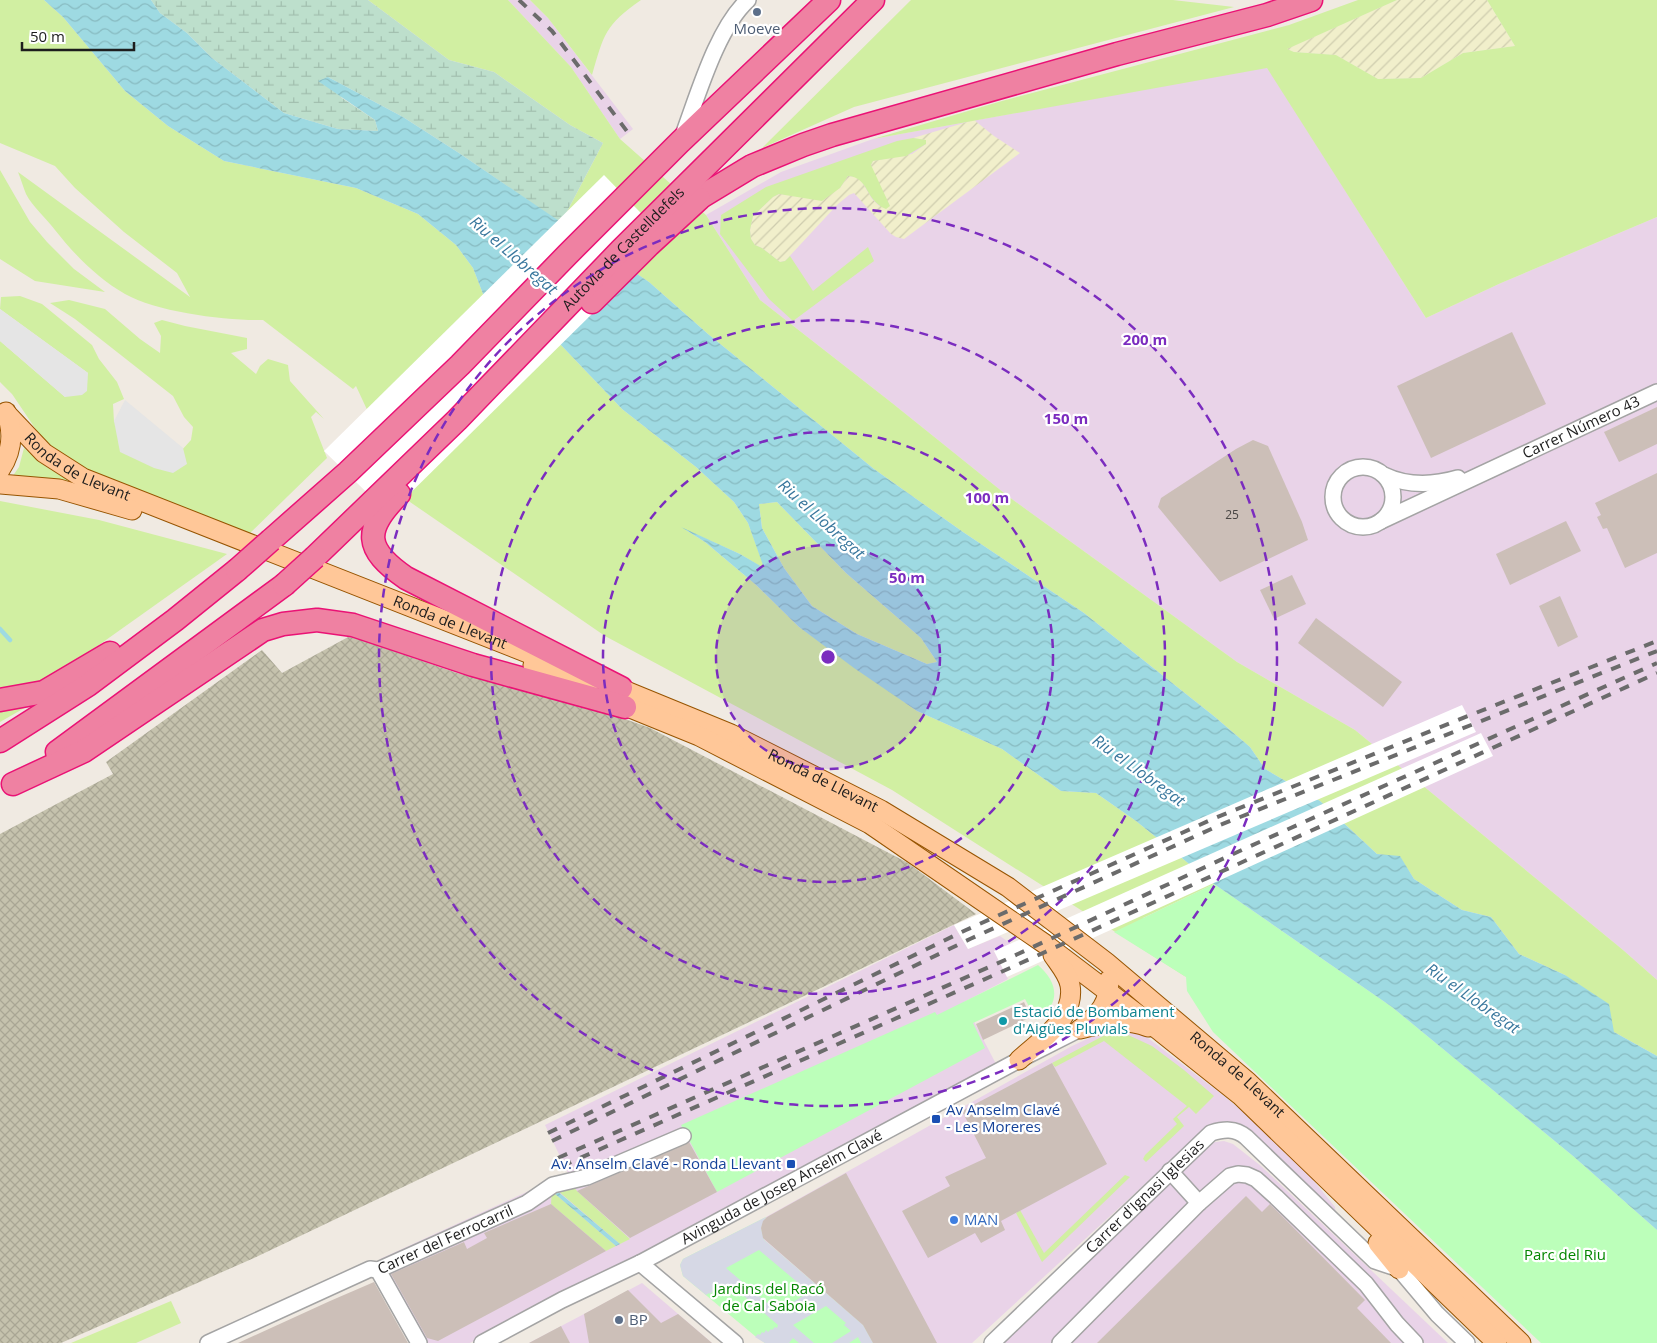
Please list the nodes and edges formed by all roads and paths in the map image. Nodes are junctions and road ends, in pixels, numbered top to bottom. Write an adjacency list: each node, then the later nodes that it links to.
1 (748, 0): 5 (street)
2 (829, 0): 5 (highway)
3 (873, 0): 7 (highway, Autovia de Castelldefels)
4 (1311, 0): 6 (highway)
5 (680, 142): 16 (highway, bridge)
6 (699, 199): 7 (highway); 14 (highway)
7 (621, 250): 14 (highway, Autovia de Castelldefels)
8 (1657, 392): 10 (street, Carrer Número 43)
9 (3, 408): 11 (main road, Ronda de Llevant); 17 (main road, Ronda de Llevant)
10 (1506, 462): 12 (street, Carrer Número 43); 15 (street, Carrer Número 43)
11 (0, 470)
12 (1384, 475): 15 (street); 15 (street)
13 (0, 484): 17 (main road, Ronda de Llevant)
14 (381, 503): 17 (highway); 20 (highway, bridge)
15 (1381, 521)
16 (163, 629): 18 (highway); 19 (highway)
17 (623, 698): 20 (highway); 21 (main road, Ronda de Llevant); 22 (main road, Ronda de Llevant)
18 (0, 700)
19 (0, 741)
20 (7, 788)
21 (1044, 944): 23 (main road, Ronda de Llevant); 26 (main road)
22 (1106, 962): 23 (main road); 43 (main road, Ronda de Llevant)
23 (1109, 992): 24 (main road); 25 (main road, Ronda de Llevant)
24 (1080, 1029): 25 (main road); 26 (street, Avinguda de Josep Anselm Clavé)
25 (1161, 1032): 29 (main road, Ronda de Llevant)
26 (1019, 1060): 31 (street, Avinguda de Josep Anselm Clavé)
27 (683, 1136): 33 (street, Carrer del Ferrocarril)
28 (1170, 1171): 30 (street); 32 (street, Carrer d'Ignasi Iglesias); 38 (street, Carrer d'Ignasi Iglesias)
29 (1332, 1185): 32 (main road); 42 (main road, Ronda de Llevant)
30 (1199, 1203): 39 (street); 40 (street)
31 (640, 1263): 36 (street, Avinguda de Josep Anselm Clavé); 37 (street)
32 (1399, 1269): 41 (street)
33 (378, 1270): 34 (street, Carrer del Ferrocarril); 35 (street)
34 (208, 1343)
35 (419, 1343)
36 (482, 1343)
37 (734, 1343)
38 (992, 1343)
39 (1060, 1343)
40 (1415, 1343)
41 (1467, 1343)
42 (1496, 1343)
43 (1521, 1343)

